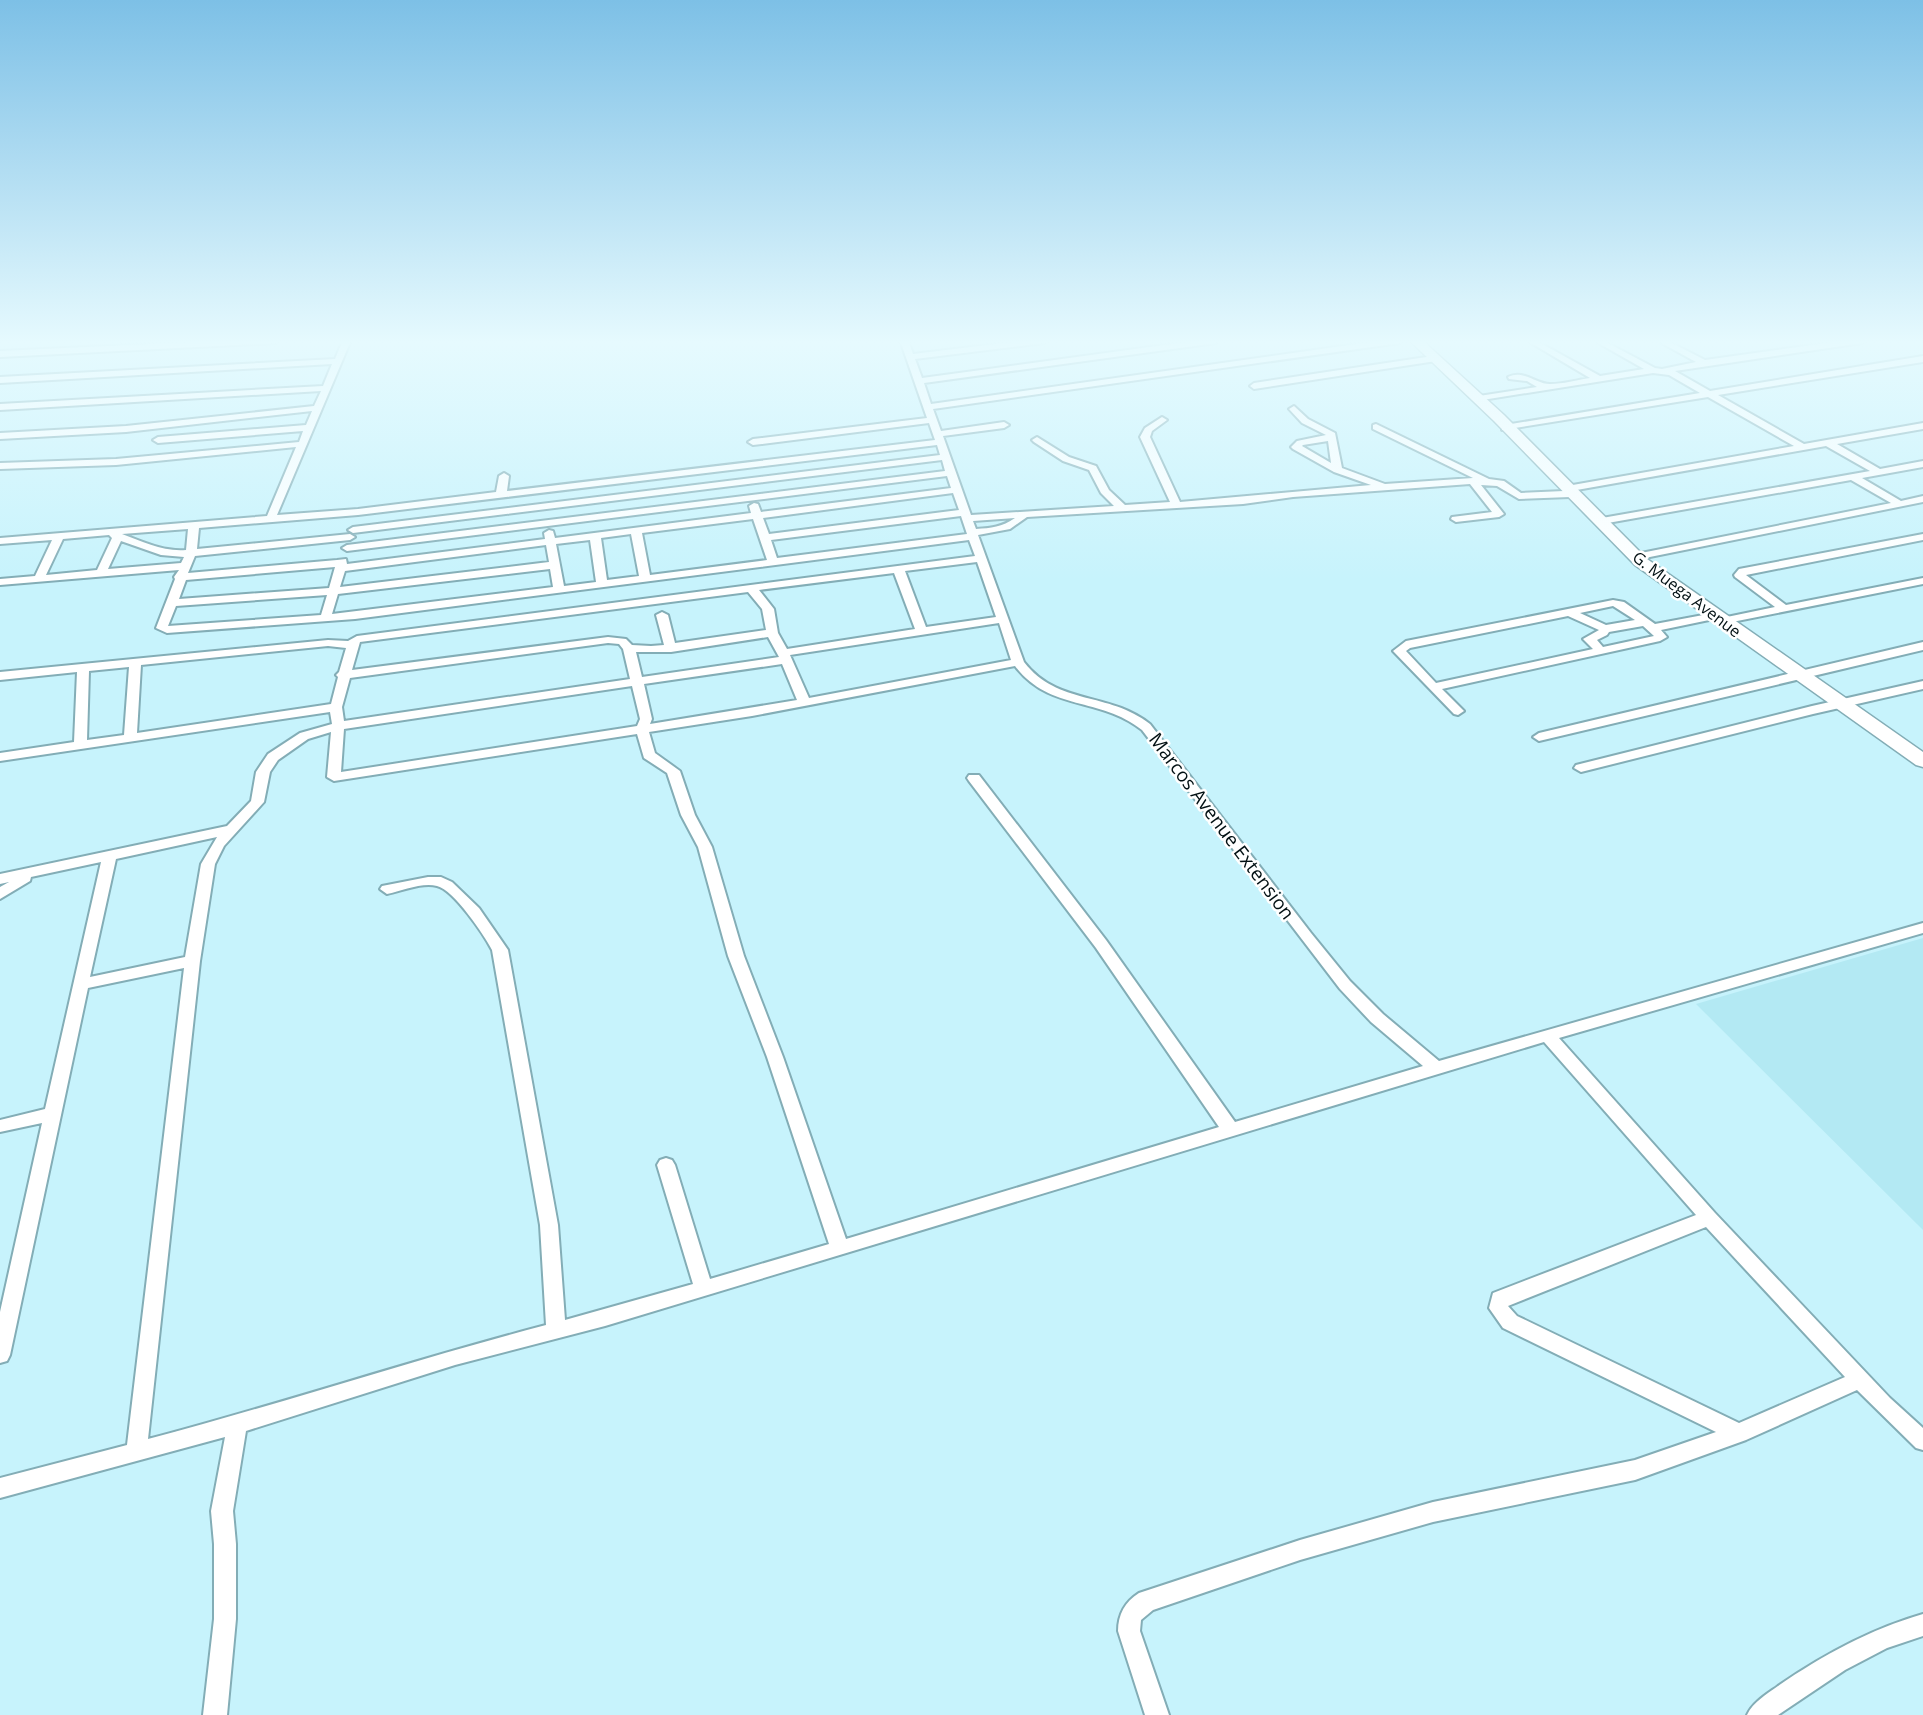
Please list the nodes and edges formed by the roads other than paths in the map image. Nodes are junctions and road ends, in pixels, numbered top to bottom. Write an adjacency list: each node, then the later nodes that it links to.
1 (208, 420): 15 (street)
2 (312, 420): 13 (street)
3 (893, 420): 21 (street)
4 (934, 420): 18 (street, Marcos Avenue Extension)
5 (1162, 420): 45 (street)
6 (1303, 420): 17 (street)
7 (1499, 420): 14 (street, G. Muega Avenue)
8 (1554, 420): 14 (street)
9 (1756, 420): 24 (street)
10 (1004, 425): 18 (street)
11 (1923, 426): 22 (street)
12 (1376, 427): 35 (street)
13 (309, 428): 19 (street); 23 (street)
14 (1506, 428): 41 (street, G. Muega Avenue)
15 (127, 429): 16 (street); 19 (street)
16 (0, 436)
17 (1332, 437): 30 (street); 30 (street)
18 (939, 438): 25 (street, Marcos Avenue Extension); 28 (street)
19 (158, 440): 26 (street)
20 (1037, 440): 48 (street)
21 (753, 442)
22 (1828, 443): 24 (street); 31 (street)
23 (303, 444): 26 (street); 53 (street)
24 (1803, 447): 41 (street)
25 (946, 457): 32 (street, Marcos Avenue Extension); 36 (street)
26 (142, 460): 29 (street)
27 (1923, 464): 31 (street)
28 (744, 465): 36 (street); 39 (street)
29 (0, 466)
30 (1337, 470): 38 (street)
31 (1879, 472): 34 (street)
32 (951, 473): 40 (street, Marcos Avenue Extension); 43 (street)
33 (503, 476): 42 (street)
34 (1851, 476): 46 (street); 55 (street)
35 (1485, 480): 37 (street); 41 (street)
36 (749, 481): 43 (street); 47 (street)
37 (1473, 481): 38 (street); 54 (street)
38 (1388, 488): 45 (street)
39 (545, 490): 42 (street); 47 (street)
40 (957, 490): 50 (street); 51 (street, Marcos Avenue Extension)
41 (1568, 491): 55 (street, G. Muega Avenue)
42 (501, 495): 49 (street)
43 (751, 498): 50 (street); 56 (street)
44 (1923, 499): 46 (street)
45 (1176, 504): 48 (street)
46 (1900, 504): 69 (street)
47 (546, 506): 56 (street); 65 (street)
48 (1122, 508): 52 (street)
49 (358, 512): 53 (street); 65 (street)
50 (758, 514): 58 (street); 63 (street)
51 (966, 515): 52 (street); 60 (street, Marcos Avenue Extension); 63 (street)
52 (1024, 515): 60 (street)
53 (271, 519): 57 (street)
54 (1456, 519)
55 (1602, 521): 69 (street, G. Muega Avenue)
56 (548, 523): 65 (street); 67 (street)
57 (194, 526): 59 (street); 68 (street)
58 (636, 531): 62 (street); 78 (street)
59 (113, 534): 61 (street); 68 (street); 76 (street)
60 (973, 534): 70 (street, Marcos Avenue Extension); 71 (street)
61 (59, 536): 66 (street); 77 (street)
62 (595, 536): 67 (street); 81 (street)
63 (767, 537): 71 (street)
64 (1923, 537): 86 (street)
65 (350, 538): 68 (street); 72 (street)
66 (0, 541)
67 (550, 541): 72 (street); 73 (street)
68 (191, 552): 75 (street)
69 (1635, 557): 91 (street, G. Muega Avenue)
70 (982, 558): 74 (street); 92 (street, Marcos Avenue Extension)
71 (773, 561): 78 (street)
72 (340, 565): 75 (street); 84 (street)
73 (555, 565): 83 (street); 84 (street)
74 (898, 568): 82 (street); 95 (street)
75 (181, 572): 76 (street); 85 (street)
76 (102, 573): 77 (street)
77 (39, 579): 80 (street)
78 (645, 579): 81 (street)
79 (1923, 581): 86 (street)
80 (0, 582)
81 (602, 584): 83 (street)
82 (751, 588): 96 (street); 98 (street)
83 (559, 590): 89 (street)
84 (333, 591): 85 (street); 90 (street)
85 (170, 603): 90 (street)
86 (1786, 610): 91 (street)
87 (1569, 612): 93 (street); 94 (street); 112 (street)
88 (662, 615): 100 (street)
89 (355, 616): 90 (street); 97 (street)
90 (326, 617)
91 (1718, 618): 93 (street); 107 (street, G. Muega Avenue)
92 (1003, 619): 95 (street); 105 (street, Marcos Avenue Extension)
93 (1649, 625): 94 (street); 101 (street)
94 (1605, 629): 101 (street)
95 (921, 630): 103 (street)
96 (772, 634): 100 (street); 103 (street)
97 (334, 643): 98 (street); 104 (street)
98 (352, 645): 108 (street)
99 (1923, 646): 107 (street)
100 (671, 648): 102 (street)
101 (1602, 652): 112 (street)
102 (631, 654): 108 (street); 110 (street)
103 (784, 656): 110 (street); 113 (street)
104 (135, 661): 106 (street); 119 (street)
105 (1018, 662): 113 (street); 136 (street, Marcos Avenue Extension)
106 (83, 666): 109 (street); 121 (street)
107 (1798, 674): 114 (street, G. Muega Avenue); 120 (street)
108 (342, 675): 115 (street)
109 (0, 676)
110 (636, 680): 117 (street); 118 (street)
111 (1923, 685): 114 (street)
112 (1433, 687): 116 (street)
113 (804, 701): 117 (street)
114 (1842, 705): 123 (street, G. Muega Avenue); 124 (street)
115 (336, 708): 118 (street); 119 (street)
116 (1458, 711)
117 (644, 723): 118 (street); 142 (street)
118 (338, 726): 126 (street)
119 (130, 737): 121 (street)
120 (1539, 737)
121 (79, 745): 122 (street)
122 (0, 757)
123 (1923, 761)
124 (1581, 768)
125 (974, 778): 139 (street)
126 (230, 830): 127 (street); 133 (street)
127 (109, 857): 128 (street); 134 (street)
128 (42, 870): 129 (street); 131 (street)
129 (0, 879)
130 (387, 889): 144 (street)
131 (0, 894)
132 (1923, 928): 135 (street)
133 (192, 961): 134 (street); 150 (street)
134 (82, 984): 137 (street)
135 (1547, 1035): 136 (street); 141 (street)
136 (1436, 1068): 139 (street)
137 (53, 1114): 138 (street); 145 (street)
138 (0, 1126)
139 (1230, 1129): 142 (street)
140 (666, 1165): 143 (street)
141 (1709, 1219): 146 (street); 148 (street)
142 (840, 1248): 143 (street)
143 (704, 1288): 144 (street)
144 (556, 1330): 147 (street)
145 (0, 1355)
146 (1860, 1380): 148 (street); 149 (street)
147 (237, 1425): 150 (street); 153 (street)
148 (1739, 1433): 154 (street)
149 (1923, 1441)
150 (136, 1453): 151 (street)
151 (0, 1488)
152 (1923, 1625): 155 (street)
153 (215, 1715)
154 (1157, 1715)
155 (1759, 1715)

